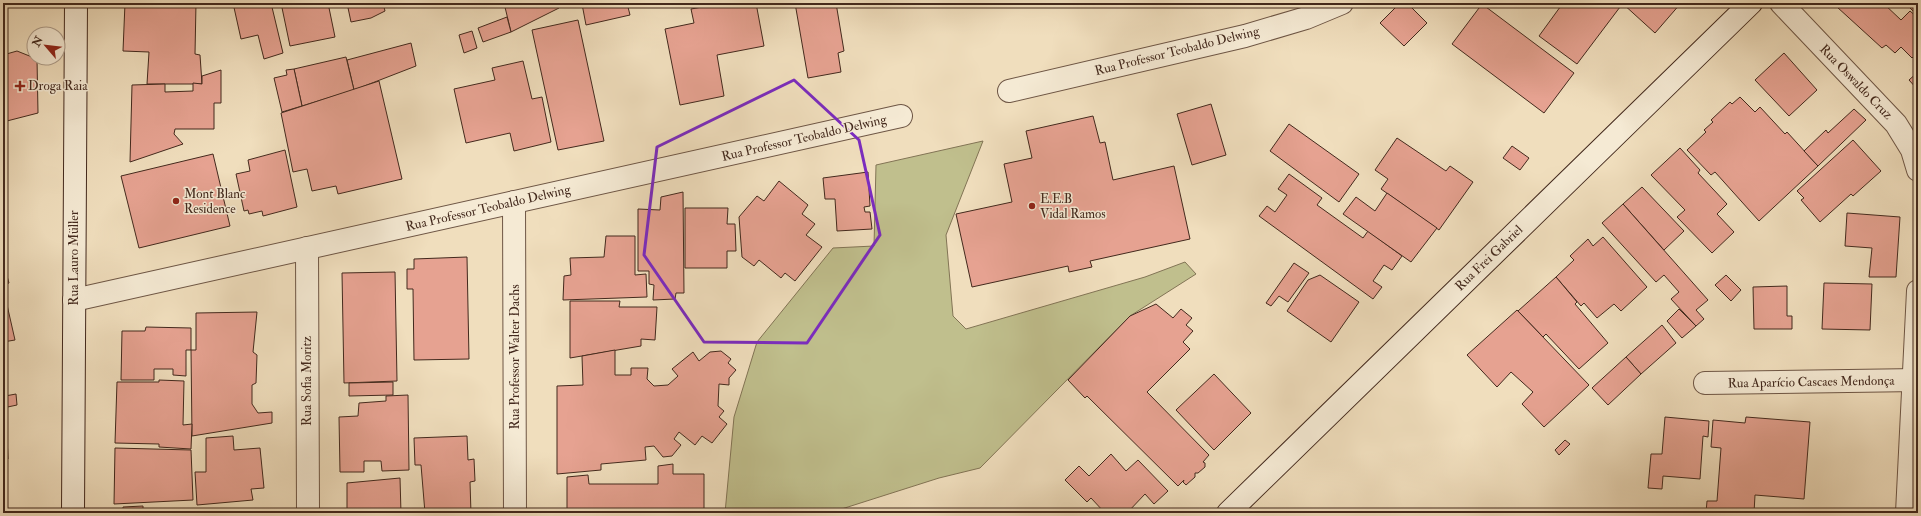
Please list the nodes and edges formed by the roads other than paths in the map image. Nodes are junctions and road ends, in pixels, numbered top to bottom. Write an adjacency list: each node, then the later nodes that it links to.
1 (76, 3): 11 (street, Rua Lauro Müller)
2 (1342, 3): 5 (street, Rua Professor Teobaldo Delwing)
3 (1751, 3): 17 (street, Rua Frei Gabriel)
4 (1781, 3): 7 (street, Rua Oswaldo Cruz)
5 (1009, 91)
6 (901, 116): 8 (street, Rua Professor Teobaldo Delwing)
7 (1918, 170)
8 (514, 202): 9 (street, Rua Professor Teobaldo Delwing); 16 (street, Rua Professor Walter Dachs)
9 (307, 248): 11 (street, Rua Professor Teobaldo Delwing); 15 (street, Rua Sofia Moritz)
10 (1918, 291): 12 (street)
11 (74, 300): 14 (street, Rua Lauro Müller)
12 (1916, 380): 13 (street, Rua Aparício Cascaes Mendonça); 18 (street)
13 (1705, 383)
14 (73, 513)
15 (308, 513)
16 (516, 513)
17 (1228, 513)
18 (1907, 513)

